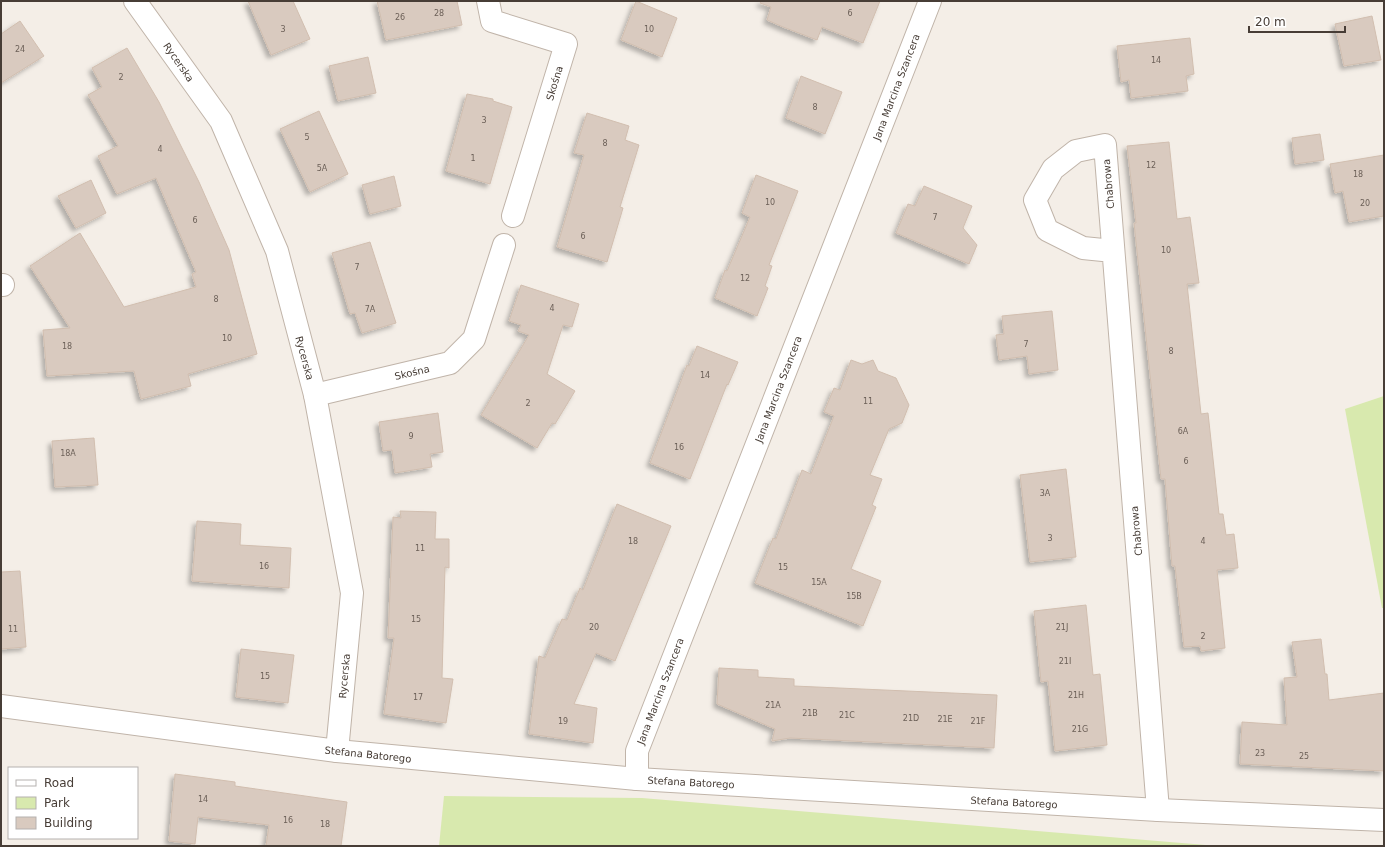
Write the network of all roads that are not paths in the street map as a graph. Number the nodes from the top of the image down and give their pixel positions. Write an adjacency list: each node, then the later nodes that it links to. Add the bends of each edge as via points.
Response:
1 (136, 1): 7 (street, Rycerska, via 221,121 277,251)
2 (488, 1): 4 (street, Skośna, via 492,21 566,44)
3 (930, 1): 10 (street, Jana Marcina Szancera, via 636,751)
4 (513, 216)
5 (504, 245): 7 (street, Skośna, via 474,339 450,363)
6 (1114, 251): 6 (street, Chabrowa, via 1105,145 1076,151 1053,169 1035,200 1047,230 1083,248); 11 (street, Chabrowa)
7 (315, 394): 9 (street, Rycerska, via 352,593)
8 (1, 706): 9 (street, Stefana Batorego)
9 (338, 751): 10 (street, Stefana Batorego)
10 (637, 779): 11 (street, Stefana Batorego)
11 (1158, 810): 12 (street, Stefana Batorego)
12 (1384, 820)

